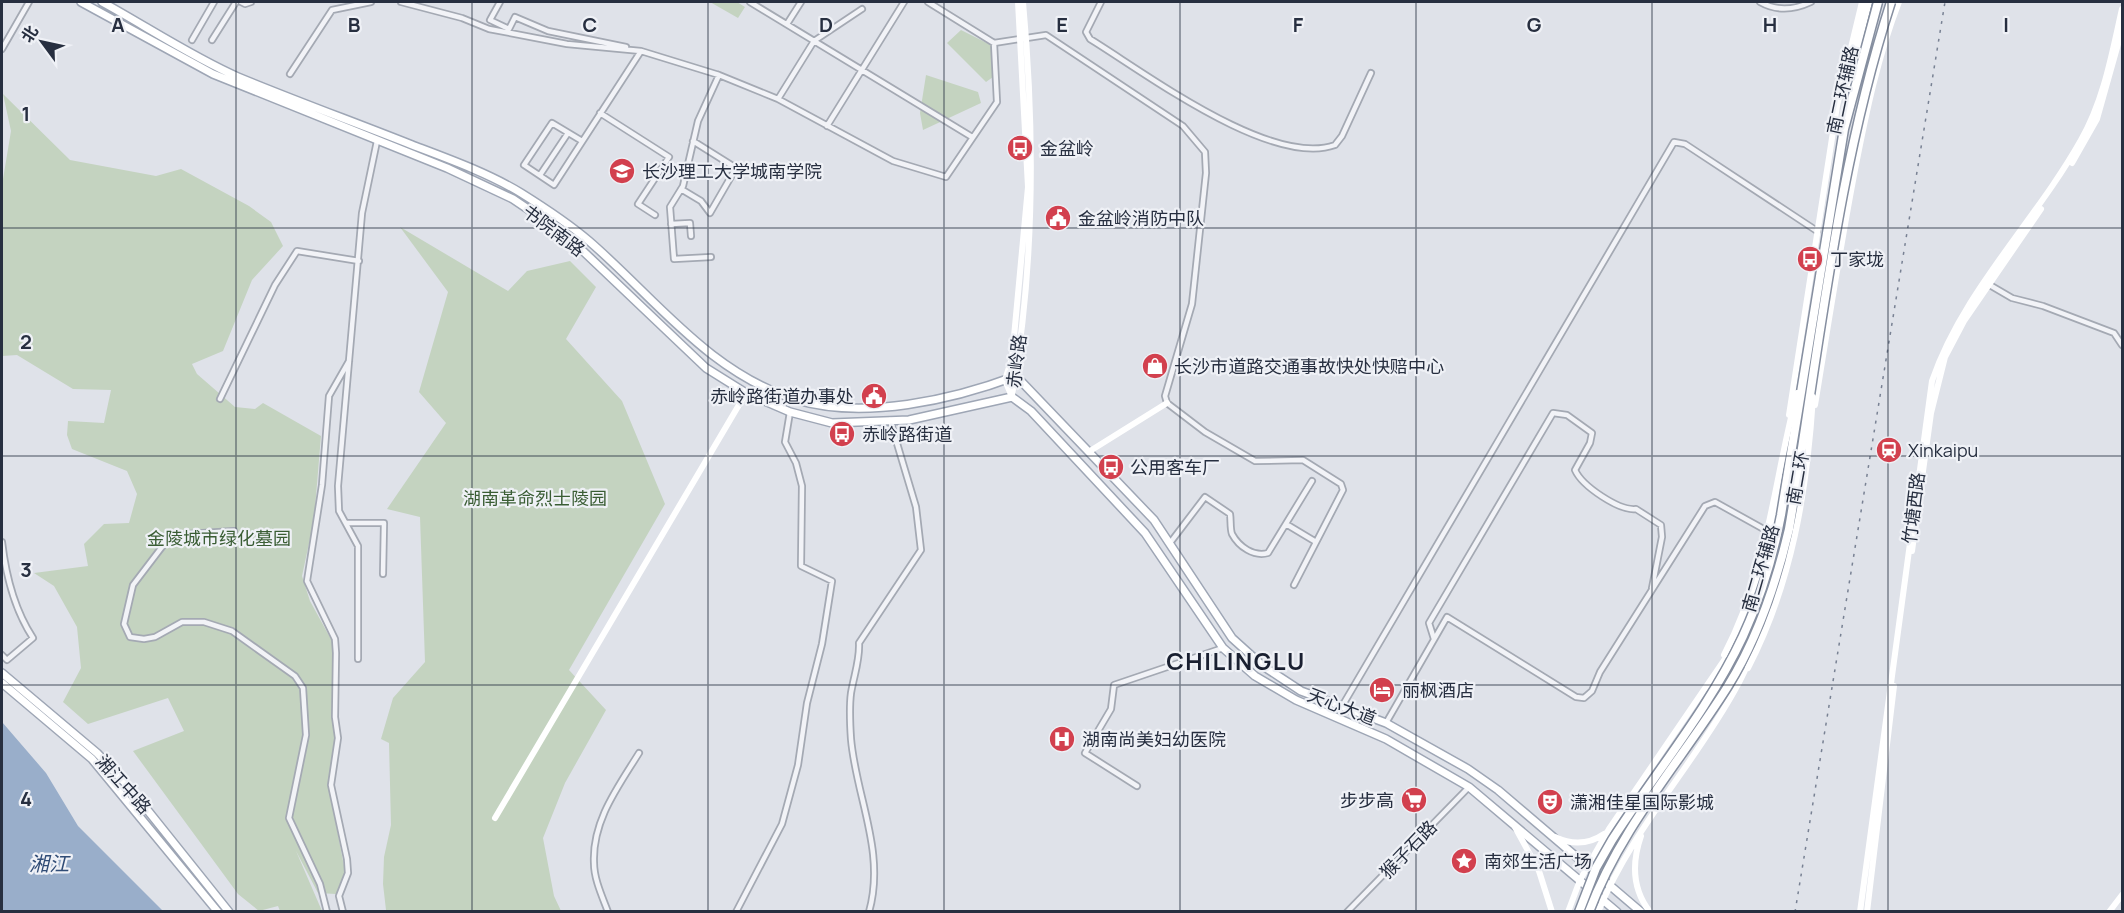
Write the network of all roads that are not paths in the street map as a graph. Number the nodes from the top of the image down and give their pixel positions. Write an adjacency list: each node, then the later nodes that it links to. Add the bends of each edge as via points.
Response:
1 (29, 2): 34 (street)
2 (81, 2): 46 (main road, 书院南路, via 213,74)
3 (102, 2): 63 (main road, 书院南路, via 235,75 451,160 518,191 590,242 714,358 753,383 797,400 835,408 911,404)
4 (214, 2): 29 (street)
5 (236, 2): 30 (street)
6 (241, 2): 7 (street)
7 (251, 2)
8 (371, 2): 38 (street, via 332,10)
9 (401, 2): 35 (street, via 489,29 567,44)
10 (500, 2): 35 (street, via 490,20 509,29 515,17 548,31)
11 (750, 2): 27 (street)
12 (801, 2): 27 (street)
13 (904, 2): 36 (street)
14 (928, 2): 33 (street)
15 (1018, 2): 31 (main road, 赤岭路)
16 (1023, 2): 31 (main road, 赤岭路)
17 (1101, 2): 37 (street, via 1086,32 1090,39 1222,121 1307,149 1335,145)
18 (1760, 2): 19 (street, via 1772,9)
19 (1810, 2)
20 (1862, 2): 53 (main road, 南二环辅路, via 1837,106)
21 (1868, 2): 43 (highway, bridge, via 1855,54)
22 (1878, 2): 43 (highway, 南二环, bridge)
23 (1899, 2): 89 (main road, 南二环辅路, via 1882,51 1858,154 1789,547 1767,620)
24 (1891, 3): 61 (highway, 南二环, bridge, via 1876,47 1853,146)
25 (862, 9): 32 (street)
26 (2122, 9): 57 (main road, 竹塘西路, via 2099,100 2082,139)
27 (788, 24): 32 (street)
28 (2122, 30): 57 (main road, 竹塘西路, via 2103,100 2088,137)
29 (192, 40)
30 (212, 40)
31 (1024, 40): 33 (street); 62 (main road, 赤岭路, via 1032,131 1032,214); 63 (main road, 赤岭路, via 1028,187 1012,358); 67 (street, via 1046,35 1183,126 1205,152 1192,304 1165,396)
32 (814, 41): 36 (street); 40 (street)
33 (994, 43): 45 (street, via 997,102)
34 (2, 50)
35 (641, 51): 39 (street); 41 (street)
36 (862, 70): 42 (street); 45 (street)
37 (1371, 73)
38 (290, 74)
39 (719, 75): 40 (street); 48 (street)
40 (778, 99): 42 (street)
41 (600, 113): 47 (street); 51 (street, via 669,157 638,204)
42 (826, 126): 45 (street, via 893,161 946,177)
43 (1844, 129): 59 (highway, 南二环, bridge)
44 (568, 133): 47 (street); 49 (street); 49 (street, via 552,123 524,165)
45 (972, 137)
46 (377, 141): 56 (street, via 362,213); 64 (main road, 书院南路, via 513,199 553,226 706,368)
47 (582, 141): 49 (street, via 554,185)
48 (693, 141): 50 (street); 50 (street, via 736,168 710,213 701,201)
49 (540, 176)
50 (681, 189): 52 (street, via 670,207)
51 (655, 215)
52 (671, 224): 54 (street, via 690,223); 55 (street, via 674,259)
53 (1817, 231): 75 (main road, 南二环辅路); 90 (street, via 1685,144 1674,142)
54 (691, 236)
55 (711, 257)
56 (359, 261): 60 (street); 66 (street, via 297,251 271,293)
57 (1987, 283): 58 (street, via 2012,298 2114,333); 121 (main road, 竹塘西路, via 1958,322 1941,355 1926,410); 122 (main road, 竹塘西路, via 1954,338 1935,393)
58 (2122, 345)
59 (1807, 357): 87 (main road, bridge, via 1762,558 1741,620); 115 (highway, 南二环, bridge, via 1781,515 1756,606 1718,682 1612,840)
60 (349, 361): 72 (street, via 338,486 339,511); 108 (street, via 329,396 322,485 307,581 335,639 338,738 331,785 347,859 348,873 339,896)
61 (1816, 361): 89 (main road, bridge, via 1810,448 1797,531 1780,597); 116 (highway, 南二环, bridge, via 1789,529 1763,617 1729,685 1618,850)
62 (1016, 376): 63 (main road, 书院南路); 65 (main road, 赤岭路); 70 (main road, 天心大道)
63 (1005, 380): 65 (main road, 赤岭路)
64 (746, 393): 68 (main road, 书院南路); 95 (main road)
65 (1012, 397): 69 (main road, 书院南路, via 909,420); 83 (main road, 天心大道, via 1031,411 1145,533)
66 (220, 399)
67 (1167, 403): 70 (main road); 77 (street, via 1205,432 1255,461 1303,460 1337,480 1343,490)
68 (790, 412): 69 (main road, 书院南路, via 831,423); 110 (street, via 785,442 802,486 801,566 832,581 798,765 782,824)
69 (890, 420): 111 (street, via 916,507 921,550 859,643 860,657 851,694 854,760 867,808 874,858)
70 (1090, 451): 78 (main road, 天心大道, via 1154,520)
71 (1312, 481): 73 (street)
72 (347, 523): 79 (street, via 384,523); 85 (street, via 358,546)
73 (1286, 524): 77 (street); 78 (street, via 1268,553 1250,552 1232,533 1230,514 1205,497)
74 (234, 531): 107 (street, via 187,534 165,543 133,585 124,624 130,637 144,639 182,622 204,622 232,631 296,676 303,688 306,735 289,818 320,884)
75 (1772, 534): 81 (street, via 1715,502 1705,506); 87 (main road, 南二环辅路, via 1748,611 1727,656)
76 (2, 542): 84 (street, via 10,590 19,616 33,638 7,660)
77 (1316, 542): 80 (street)
78 (1170, 543): 90 (main road, 天心大道, via 1232,638 1263,666 1301,691)
79 (383, 574)
80 (1293, 585)
81 (1652, 591): 82 (street, via 1584,698 1576,697 1447,616); 82 (street, via 1661,525 1636,508 1626,510 1580,482 1575,470 1592,433 1567,415 1553,413 1429,623)
82 (1434, 639): 91 (street)
83 (1223, 648): 93 (street, via 1114,685 1111,709 1085,753); 94 (main road, 天心大道, via 1256,676 1296,700 1386,739)
84 (2, 655)
85 (358, 659)
86 (2, 673): 106 (main road, 湘江中路, via 97,753)
87 (1713, 674): 98 (main road, 南二环辅路)
88 (2, 683): 105 (main road, 湘江中路, via 92,759)
89 (1737, 687): 97 (main road, 南二环辅路)
90 (1341, 708): 91 (main road, 天心大道)
91 (1386, 723): 99 (main road, 天心大道, via 1482,778)
92 (639, 753): 109 (street, via 613,795 595,838 593,864)
93 (1137, 786)
94 (1469, 787): 96 (main road, 天心大道); 112 (street, 猴子石路)
95 (495, 818)
96 (1511, 821): 101 (main road, 天心大道); 113 (main road, via 1539,871)
97 (1646, 821): 102 (main road, 南二环辅路); 120 (main road, via 1634,867 1638,889)
98 (1609, 829): 99 (main road, via 1591,842 1575,843); 100 (main road, 南二环辅路)
99 (1543, 830): 100 (main road, 天心大道)
100 (1586, 867): 101 (main road, 南二环辅路); 102 (main road, 天心大道)
101 (1580, 880): 104 (main road, 天心大道); 114 (main road, 南二环辅路)
102 (1609, 886): 104 (main road, 南二环辅路); 119 (main road, 天心大道)
103 (2122, 895): 123 (main road)
104 (1603, 900): 117 (main road, 南二环辅路); 118 (main road, 天心大道)
105 (218, 912)
106 (229, 912)
107 (327, 912)
108 (343, 912)
109 (608, 912)
110 (736, 912)
111 (869, 912)
112 (1347, 912)
113 (1552, 912)
114 (1568, 912)
115 (1579, 912)
116 (1589, 912)
117 (1598, 912)
118 (1617, 912)
119 (1641, 912)
120 (1650, 912)
121 (1860, 912)
122 (1867, 912)
123 (2109, 912)

